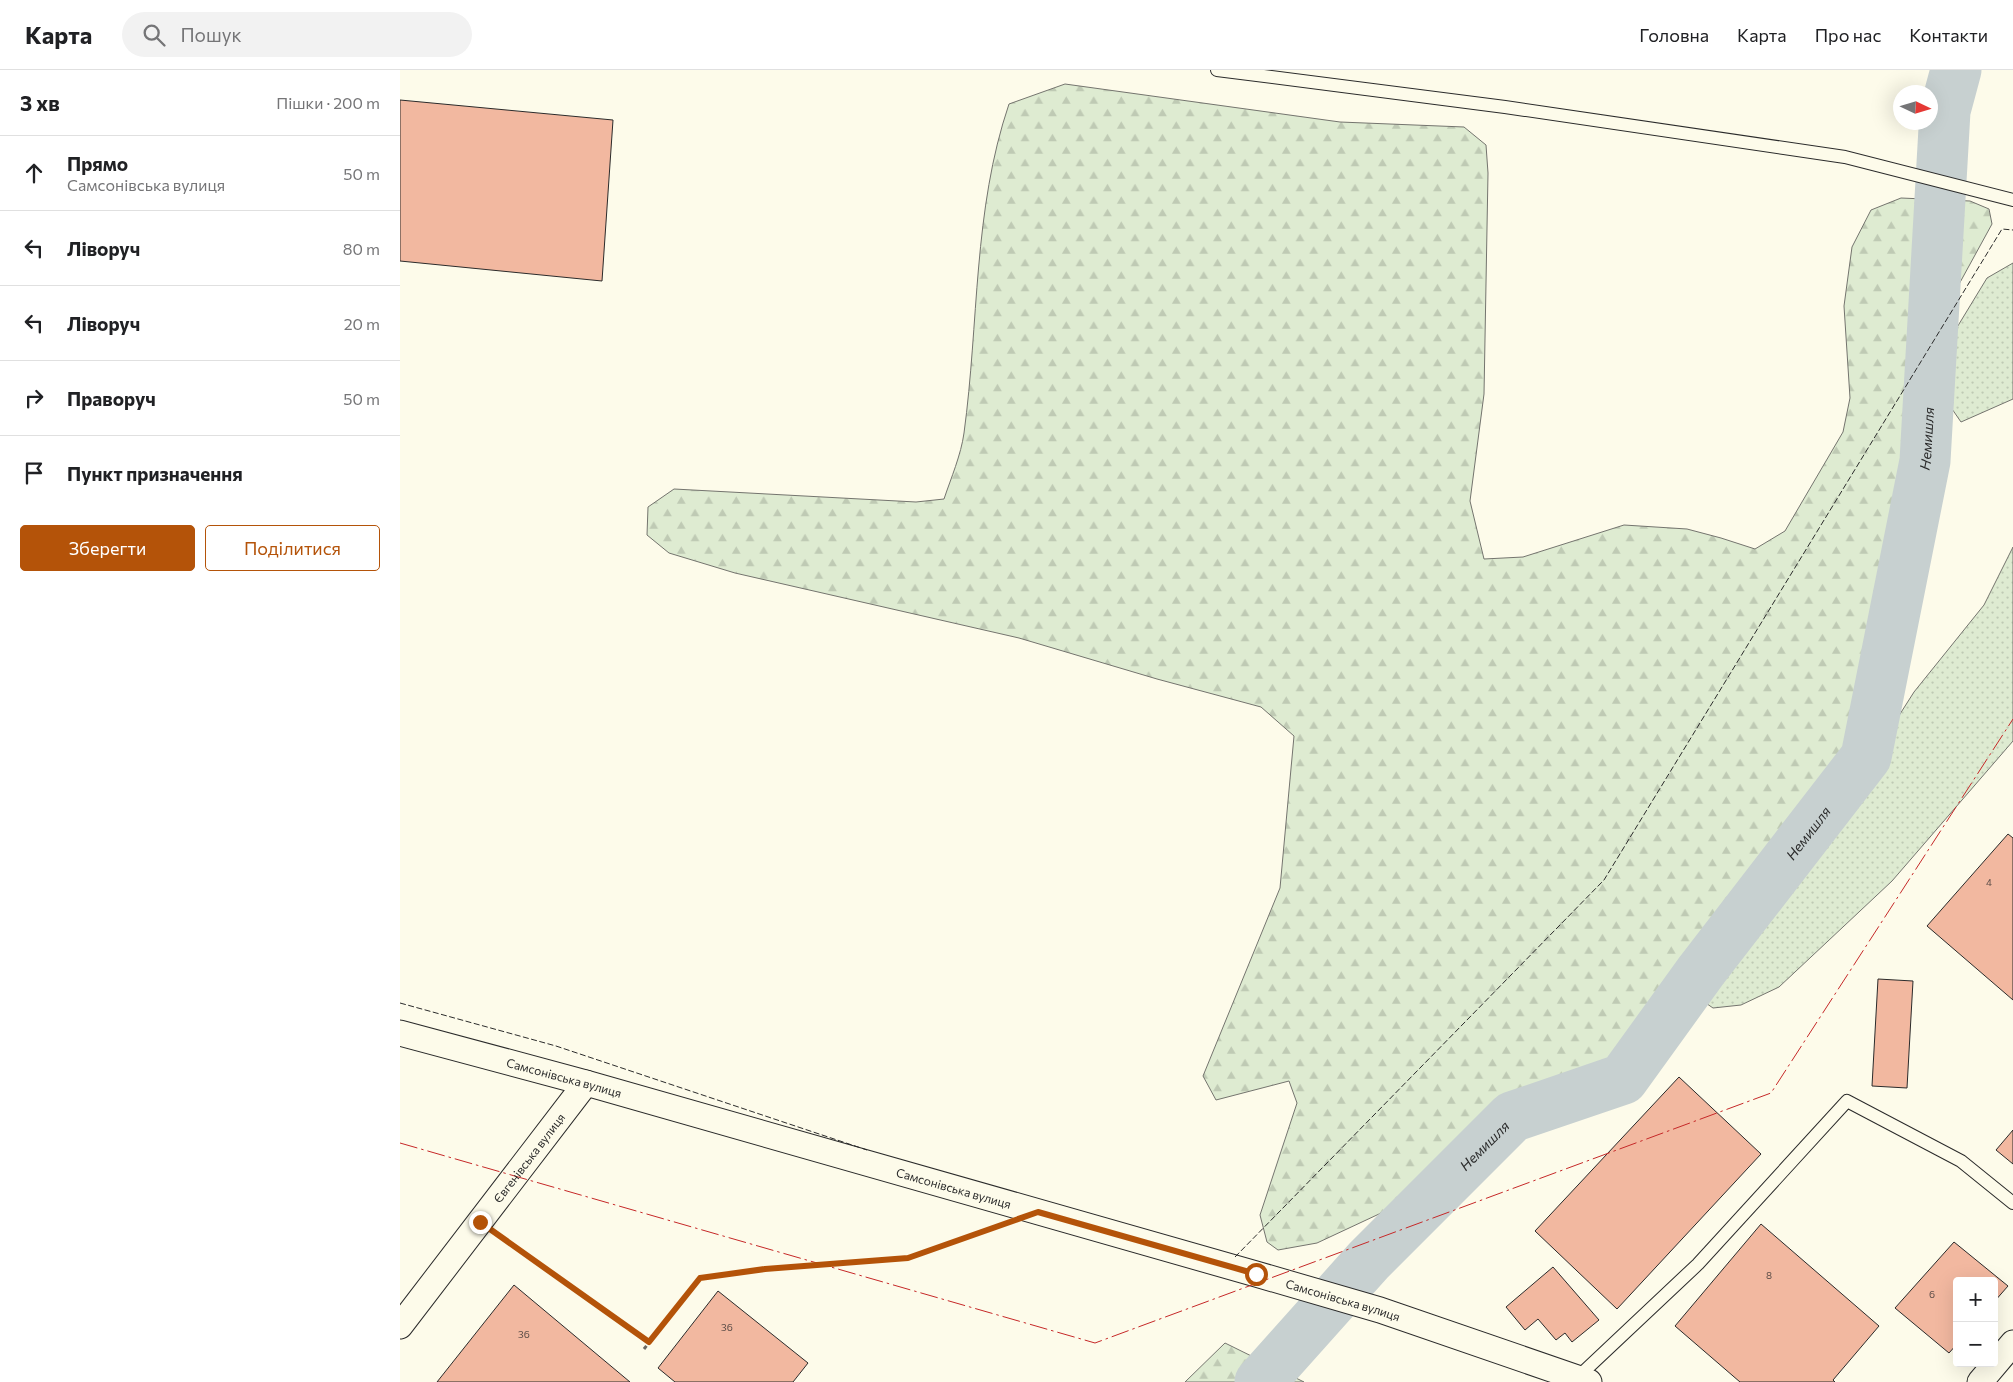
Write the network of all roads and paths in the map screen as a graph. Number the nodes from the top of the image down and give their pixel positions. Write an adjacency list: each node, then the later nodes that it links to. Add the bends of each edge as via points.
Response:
1 (1217, 70): 2 (lane, via 1505,107 1844,157)
2 (2013, 200)
3 (400, 1033): 4 (street, Самсонівська вулиця)
4 (586, 1083): 6 (street, Самсонівська вулиця); 7 (street, Євгенівська вулиця)
5 (2013, 1203): 12 (lane, via 1961,1162 1847,1101 1698,1264)
6 (1038, 1212): 9 (path, via 908,1258 765,1269 700,1278); 12 (street, Самсонівська вулиця, via 1380,1310)
7 (480, 1222): 8 (street, Євгенівська вулиця); 9 (path)
8 (400, 1326)
9 (649, 1342): 11 (path)
10 (2013, 1343): 13 (street)
11 (644, 1349)
12 (1583, 1380)
13 (1980, 1382)

